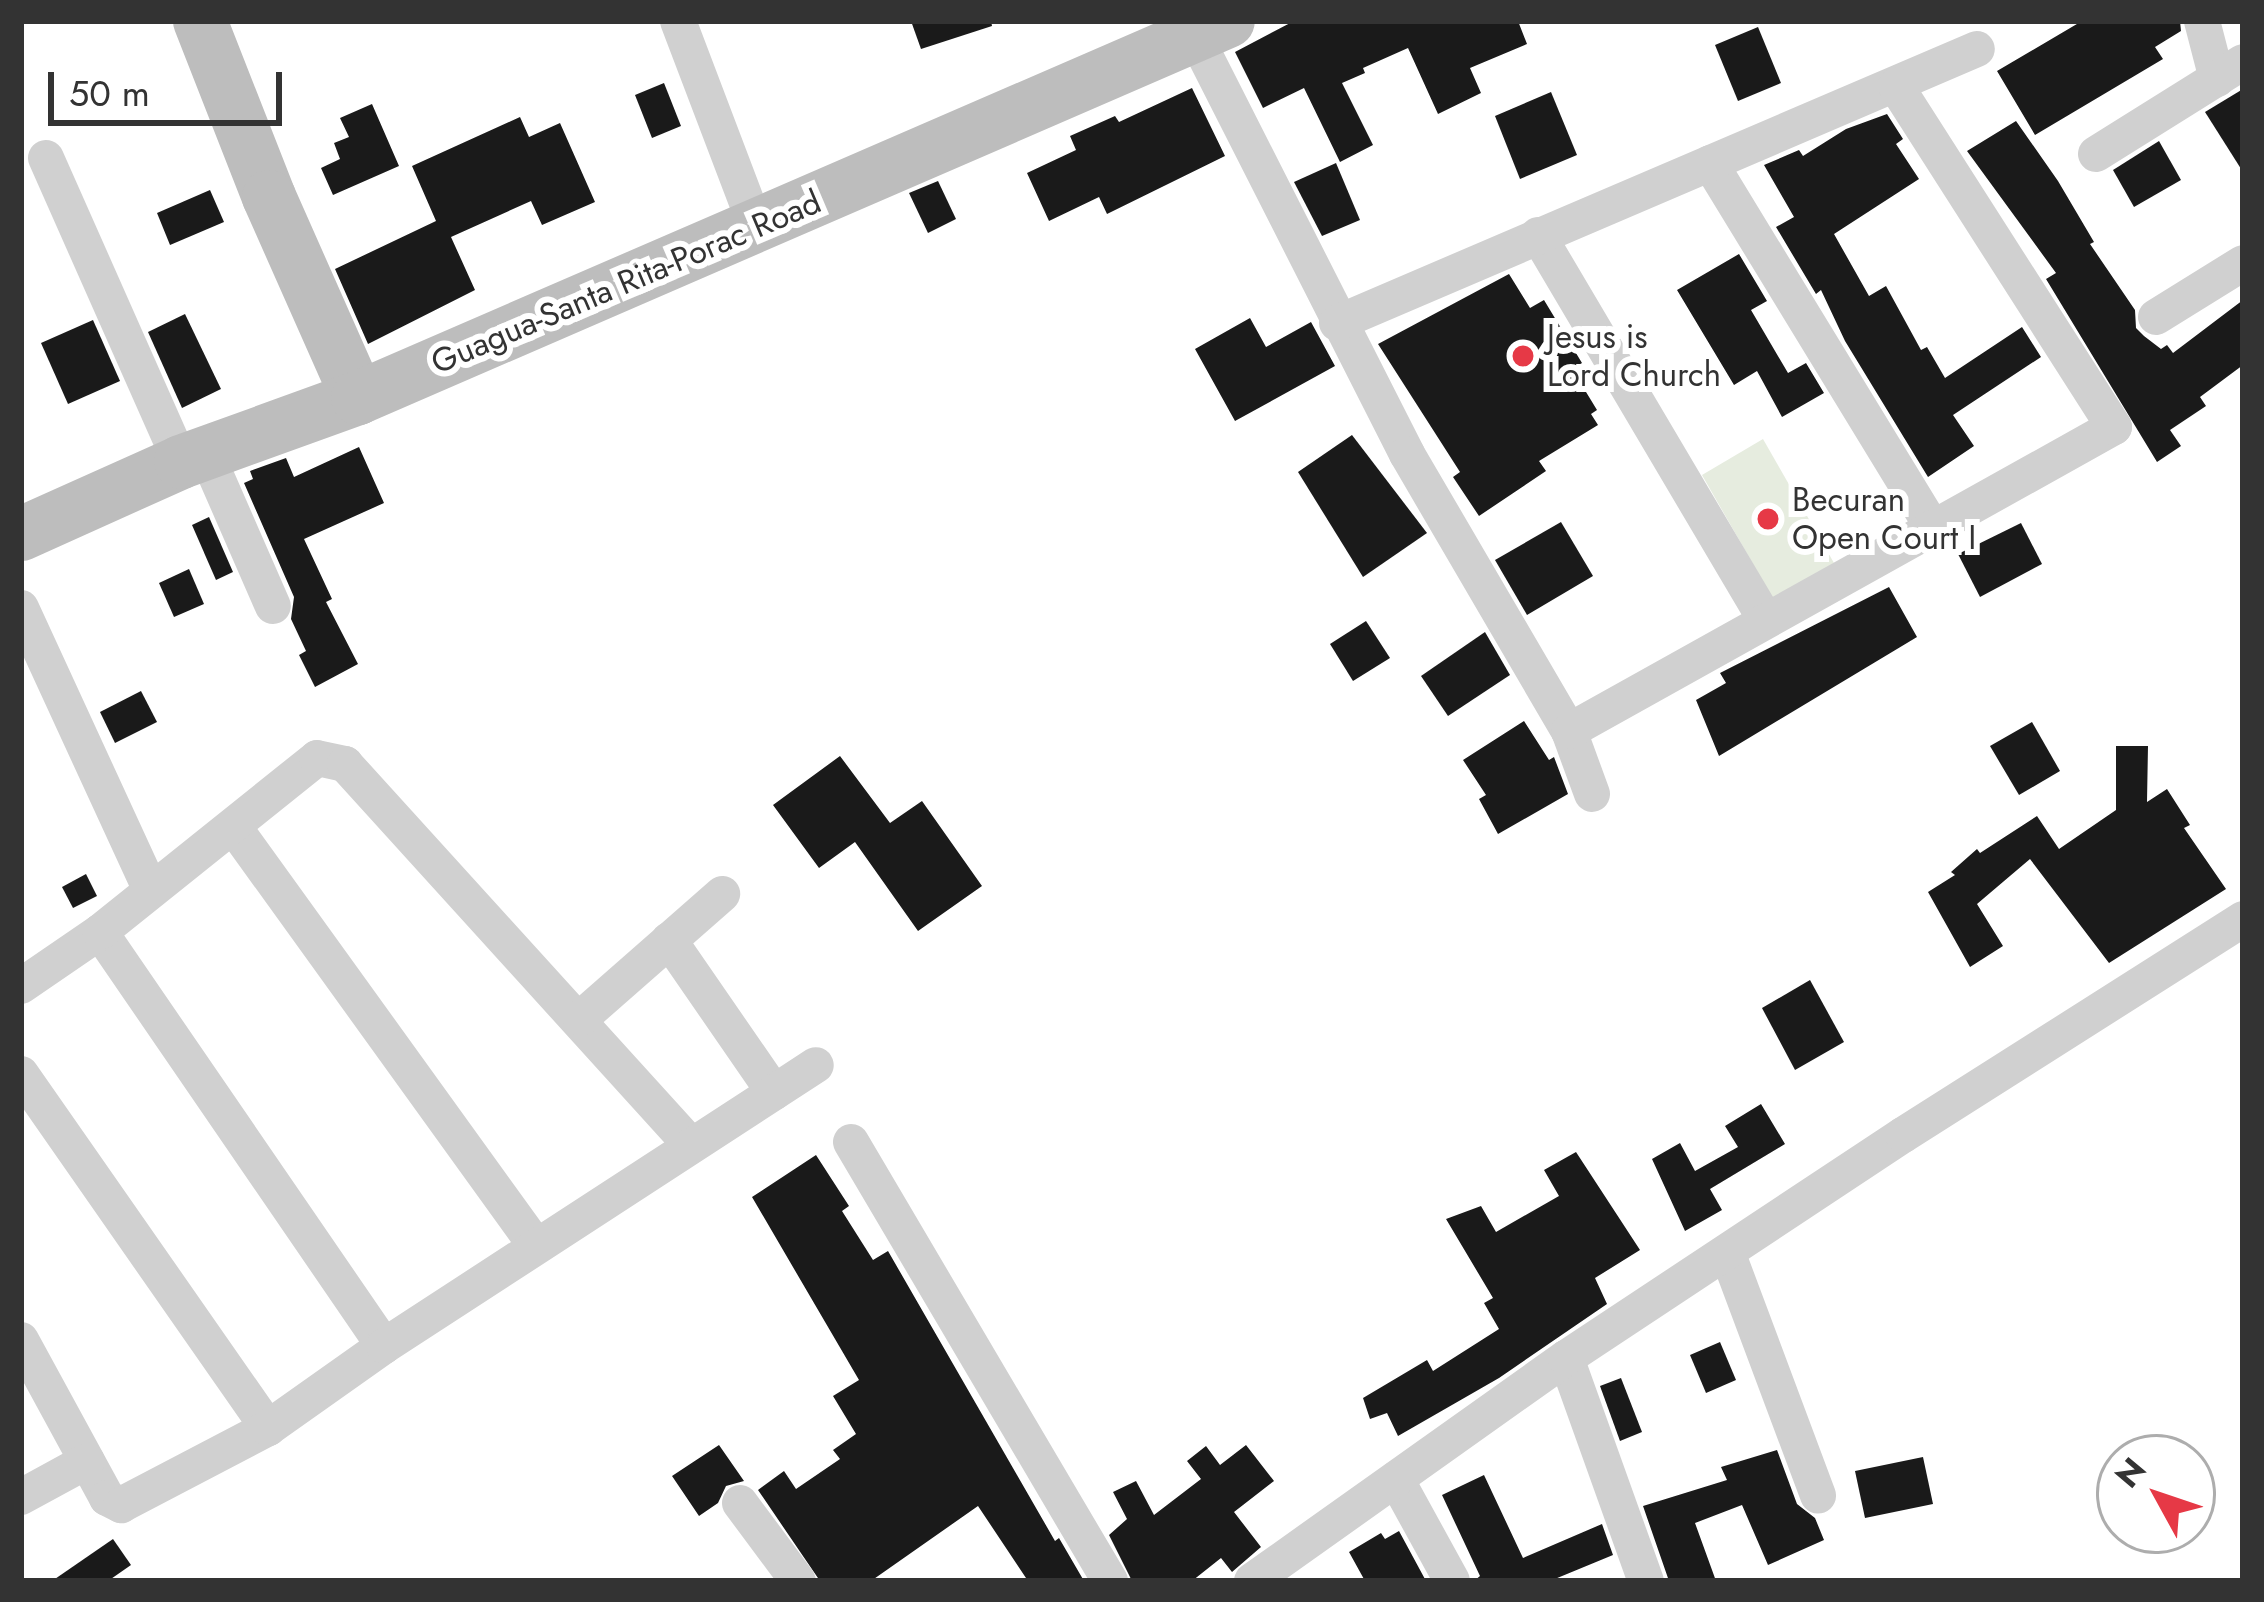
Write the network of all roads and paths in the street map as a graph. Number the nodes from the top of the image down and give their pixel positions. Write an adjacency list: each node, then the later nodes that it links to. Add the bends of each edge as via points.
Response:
1 (200, 21): 16 (main road)
2 (678, 21): 11 (street)
3 (2202, 21): 6 (street)
4 (1211, 28): 11 (main road, Guagua-Santa Rita-Porac Road); 15 (street)
5 (1977, 49): 7 (street)
6 (2230, 70): 8 (street)
7 (1896, 86): 10 (street); 18 (street, via 2114,427)
8 (2096, 154)
9 (46, 158): 17 (street)
10 (1710, 163): 12 (street); 18 (street)
11 (756, 226): 16 (main road, Guagua-Santa Rita-Porac Road)
12 (1538, 235): 15 (street); 22 (street)
13 (2243, 263): 14 (street)
14 (2156, 317)
15 (1337, 323): 23 (street)
16 (358, 398): 17 (main road, Guagua-Santa Rita-Porac Road)
17 (194, 458): 19 (main road, Guagua-Santa Rita-Porac Road); 20 (street)
18 (1933, 529): 22 (street)
19 (21, 534)
20 (273, 605)
21 (21, 608): 26 (street)
22 (1766, 621): 23 (street)
23 (1569, 731): 24 (street)
24 (1592, 794)
25 (233, 826): 26 (street); 32 (street, via 316,758 345,764); 38 (street)
26 (150, 888): 29 (street)
27 (722, 894): 30 (street)
28 (2243, 919): 39 (street)
29 (100, 932): 31 (street); 41 (street)
30 (669, 940): 32 (street); 35 (street)
31 (21, 986)
32 (581, 1018): 37 (street)
33 (816, 1065): 35 (street)
34 (21, 1074): 43 (street)
35 (774, 1092): 37 (street)
36 (851, 1142): 50 (street)
37 (690, 1144): 38 (street)
38 (536, 1246): 41 (street)
39 (1727, 1252): 42 (street); 46 (street)
40 (21, 1340): 44 (street)
41 (384, 1346): 43 (street)
42 (1566, 1358): 45 (street); 53 (street)
43 (268, 1428): 44 (street, via 121,1505 107,1498)
44 (87, 1461): 47 (street)
45 (1396, 1479): 51 (street); 52 (street)
46 (1818, 1496)
47 (21, 1497)
48 (740, 1503): 49 (street)
49 (798, 1581)
50 (1110, 1581)
51 (1252, 1581)
52 (1452, 1581)
53 (1646, 1581)

